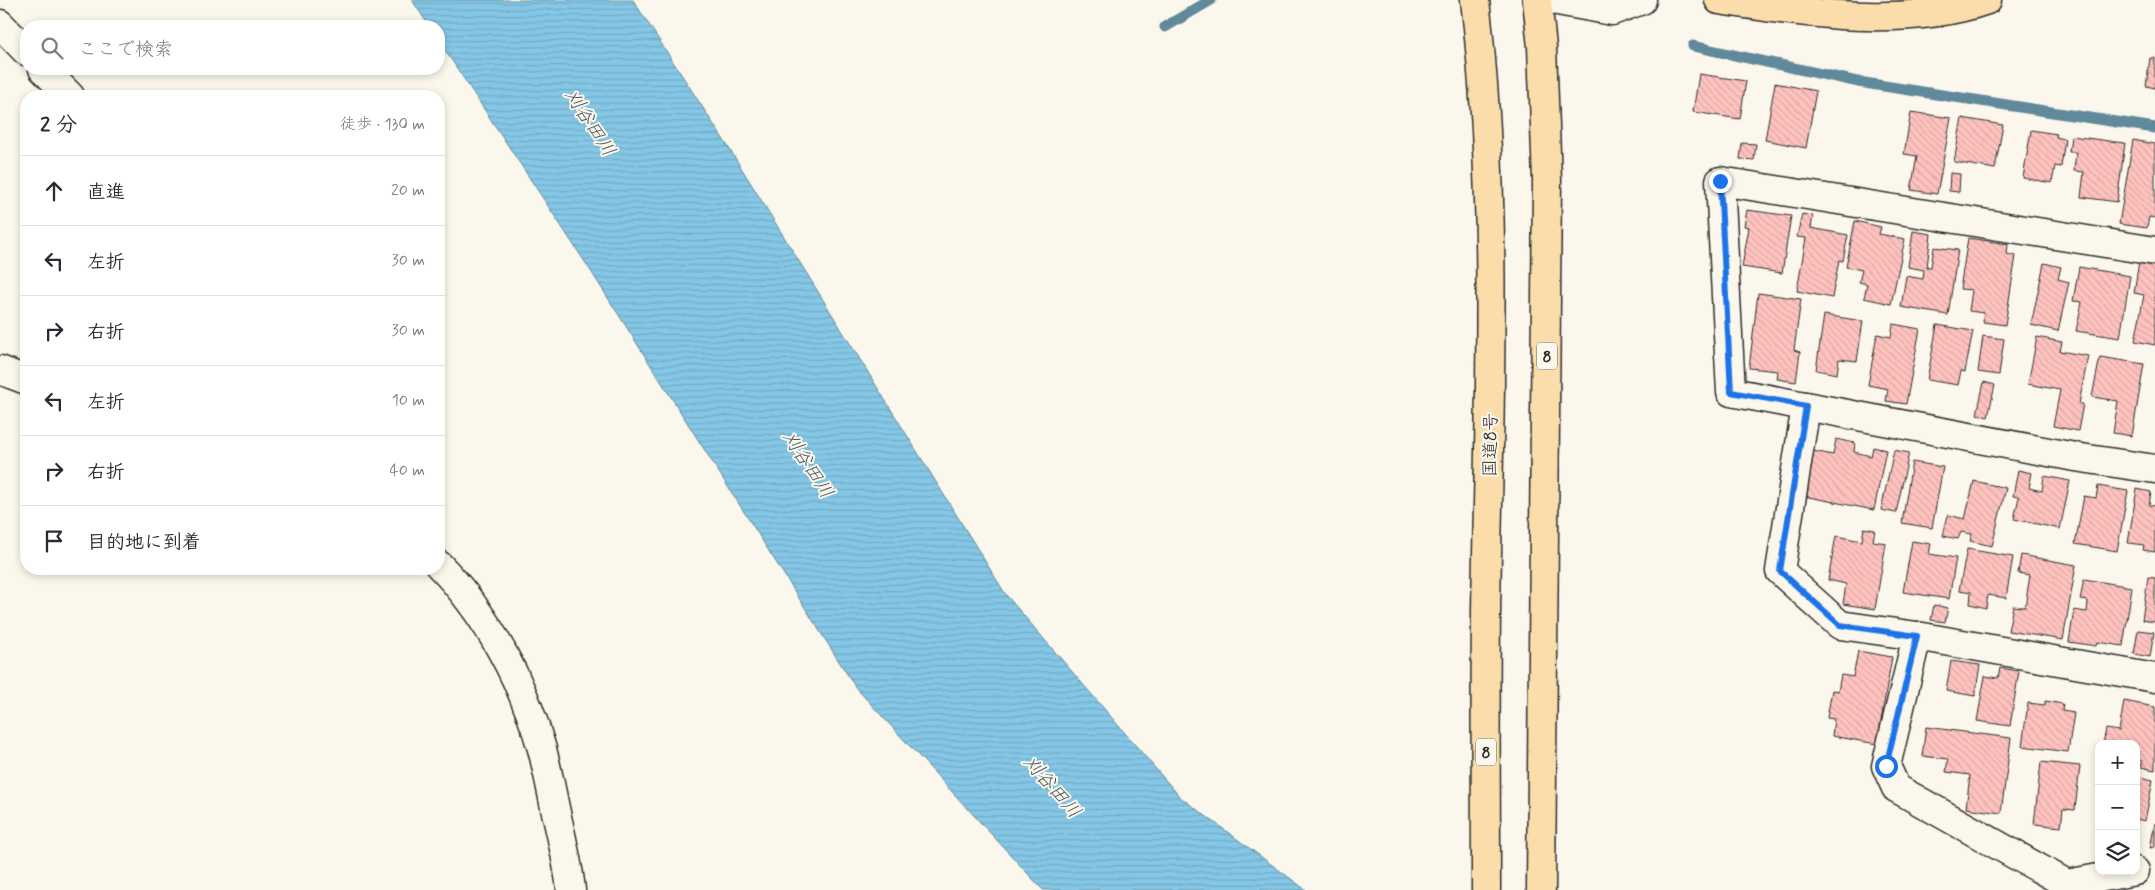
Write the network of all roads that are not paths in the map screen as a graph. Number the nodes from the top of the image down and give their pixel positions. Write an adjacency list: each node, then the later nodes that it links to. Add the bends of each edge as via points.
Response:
1 (1475, 0): 23 (highway, 国道8号 / 8, via 1490,181 1492,325 1486,614)
2 (1537, 0): 24 (highway, 8, via 1547,180)
3 (1552, 0): 4 (street, via 1612,11)
4 (1642, 0)
5 (1719, 0): 6 (highway, via 1790,10 1888,16 1935,13)
6 (1987, 0)
7 (0, 24): 8 (street)
8 (20, 45)
9 (49, 75): 10 (street)
10 (64, 90)
11 (2155, 251): 14 (street, via 1720,181 1731,392)
12 (0, 370): 13 (street)
13 (20, 378)
14 (1806, 406): 15 (street); 17 (street, via 1780,571 1840,625)
15 (2155, 470)
16 (445, 571): 22 (street, via 458,584 499,646 527,705 542,748)
17 (1917, 636): 18 (street); 21 (street, via 1886,766 1896,788 2067,884)
18 (2155, 678)
19 (2155, 868): 20 (street)
20 (2140, 870)
21 (2115, 875)
22 (571, 890)
23 (1486, 890)
24 (1541, 890)

